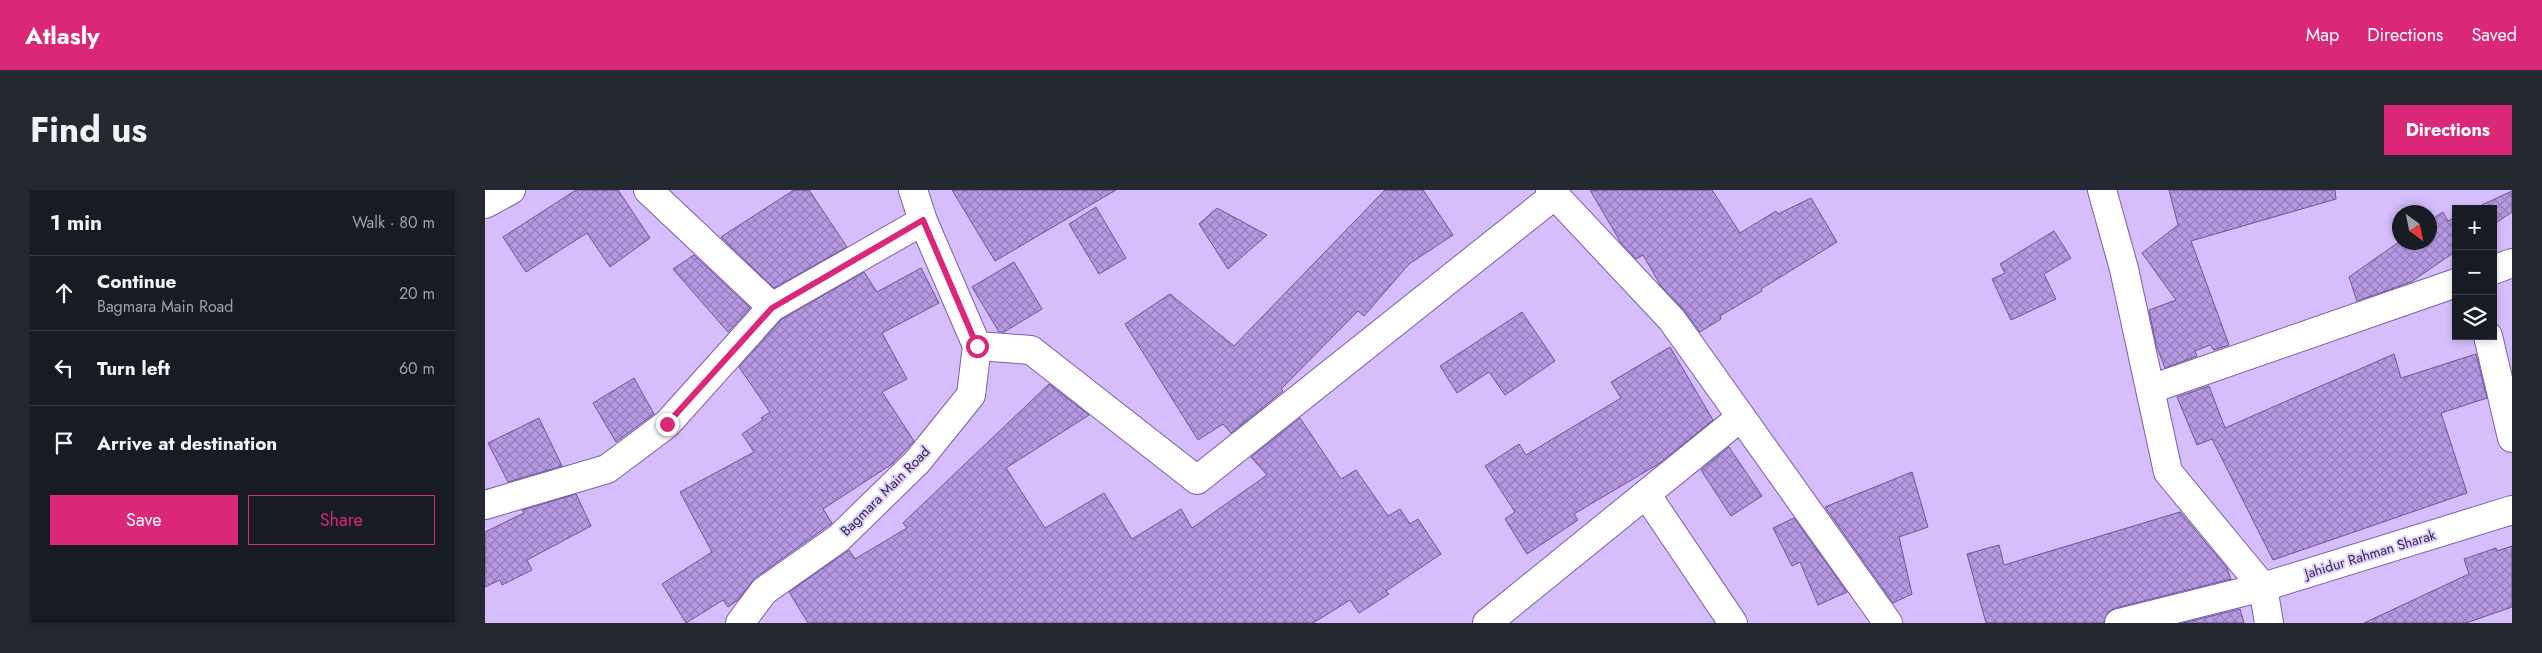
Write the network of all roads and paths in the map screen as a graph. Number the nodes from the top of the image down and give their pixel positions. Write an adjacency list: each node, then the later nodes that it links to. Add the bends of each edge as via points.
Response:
1 (511, 190): 6 (street)
2 (648, 190): 11 (street)
3 (913, 190): 7 (street)
4 (2103, 190): 14 (street, via 2125,269)
5 (1552, 193): 13 (street, via 1197,480 1031,350); 15 (street, via 1671,320)
6 (485, 204)
7 (923, 220): 11 (street); 13 (street)
8 (2512, 263): 9 (street)
9 (2497, 269)
10 (2452, 284): 14 (street)
11 (772, 308): 18 (street, via 667,424 607,469)
12 (2489, 340): 16 (street)
13 (977, 346): 21 (street, Bagmara Main Road, via 971,395 917,462 839,538 765,591)
14 (2151, 389): 20 (street, via 2168,472)
15 (1741, 417): 17 (street); 24 (street)
16 (2512, 438)
17 (1646, 494): 22 (street); 23 (street)
18 (485, 505)
19 (2512, 510): 20 (street, Jahidur Rahman Sharak)
20 (2263, 587): 25 (street, Jahidur Rahman Sharak); 26 (street)
21 (740, 623)
22 (1487, 623)
23 (1733, 623)
24 (1888, 623)
25 (2119, 623)
26 (2269, 623)

